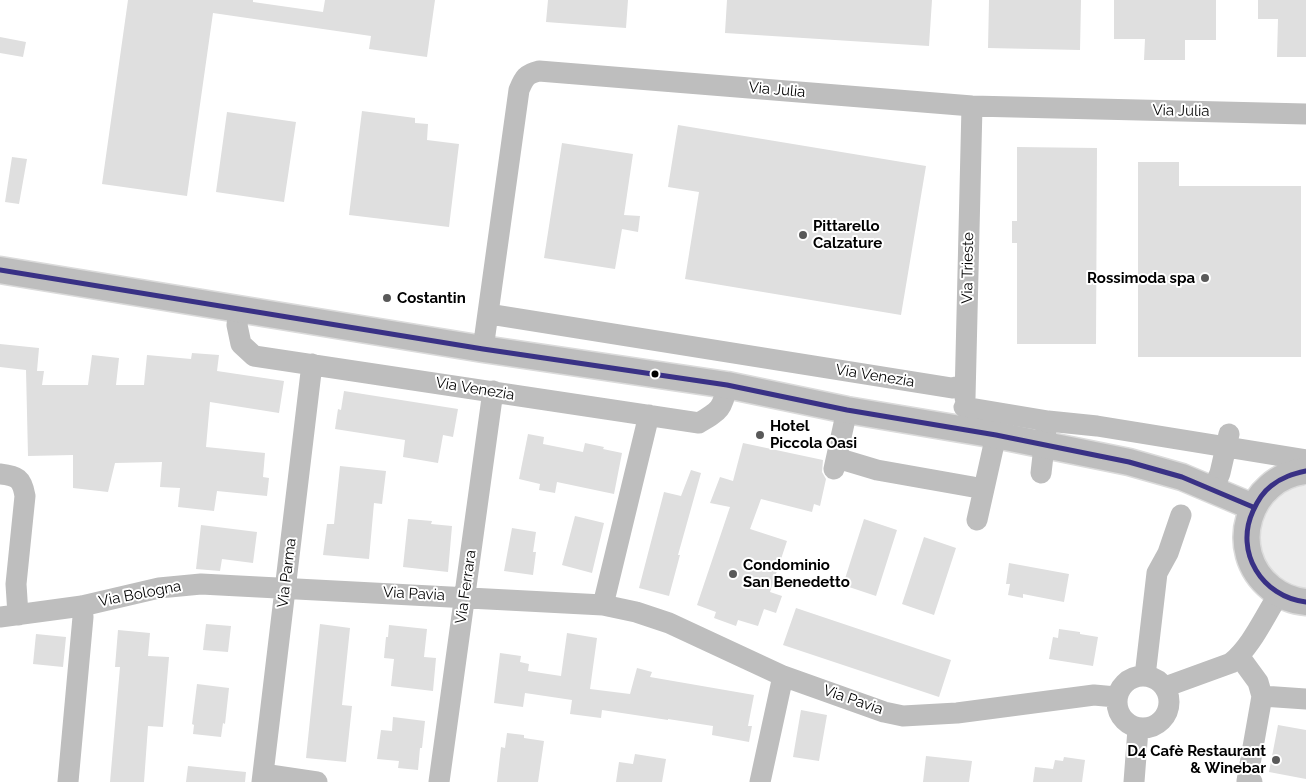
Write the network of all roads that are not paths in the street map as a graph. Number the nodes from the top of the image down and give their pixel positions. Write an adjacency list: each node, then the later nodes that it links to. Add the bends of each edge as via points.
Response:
1 (972, 106): 2 (street, Via Julia); 5 (street, Via Julia, via 539,71 530,73 519,90); 8 (street, Via Trieste)
2 (1306, 114)
3 (0, 270): 4 (main road)
4 (239, 310): 6 (main road); 7 (street, Via Venezia, via 240,344 254,356)
5 (489, 314): 6 (street, Via Julia); 8 (street, Via Venezia, via 952,388)
6 (483, 349): 9 (main road)
7 (312, 364): 10 (street, Via Venezia); 26 (street, Via Parma)
8 (965, 385): 13 (street, Via Trieste)
9 (727, 386): 11 (main road); 12 (street, Via Venezia, via 722,405 699,423)
10 (493, 391): 12 (street, Via Venezia); 28 (street, Via Ferrara)
11 (846, 410): 13 (main road); 21 (street, via 835,463)
12 (649, 415): 30 (street)
13 (963, 418): 14 (street); 15 (main road)
14 (1047, 426): 15 (main road); 16 (street, via 1097,426); 19 (street); 22 (main road, via 1129,462 1182,477)
15 (996, 434): 25 (street)
16 (1228, 440): 17 (street); 22 (street)
17 (1306, 460)
18 (1306, 472): 23 (main road, via 1274,483)
19 (1040, 473)
20 (0, 474): 32 (street, via 19,479 25,496 16,584)
21 (973, 487)
22 (1213, 490): 23 (main road)
23 (1253, 507): 27 (main road, via 1246,526 1246,546 1252,565 1263,582)
24 (1181, 515): 35 (street, via 1168,552 1156,573)
25 (977, 520)
26 (285, 588): 28 (street, Via Pavia); 31 (street, Via Bologna, via 183,585); 41 (street, Via Parma)
27 (1279, 594): 29 (main road); 33 (street)
28 (465, 597): 30 (street, Via Pavia); 44 (street, Via Ferrara)
29 (1306, 602)
30 (603, 605): 34 (street, Via Pavia, via 669,623)
31 (82, 606): 32 (street); 42 (street, Via Bologna)
32 (9, 616)
33 (1239, 656): 36 (street, via 1231,663); 37 (street, via 1258,682)
34 (783, 676): 38 (street, Via Pavia, via 903,716 957,713 1094,695); 45 (street)
35 (1145, 676): 36 (street, via 1154,678); 38 (street, via 1131,678 1124,683)
36 (1165, 687): 40 (street, via 1169,704 1167,713 1156,726)
37 (1262, 696): 39 (street); 47 (street, via 1247,781)
38 (1116, 697): 40 (street, via 1118,714 1123,721)
39 (1306, 699)
40 (1138, 729): 46 (street)
41 (263, 778): 43 (street)
42 (68, 782)
43 (317, 782)
44 (439, 782)
45 (760, 782)
46 (1134, 782)
47 (1252, 782)

